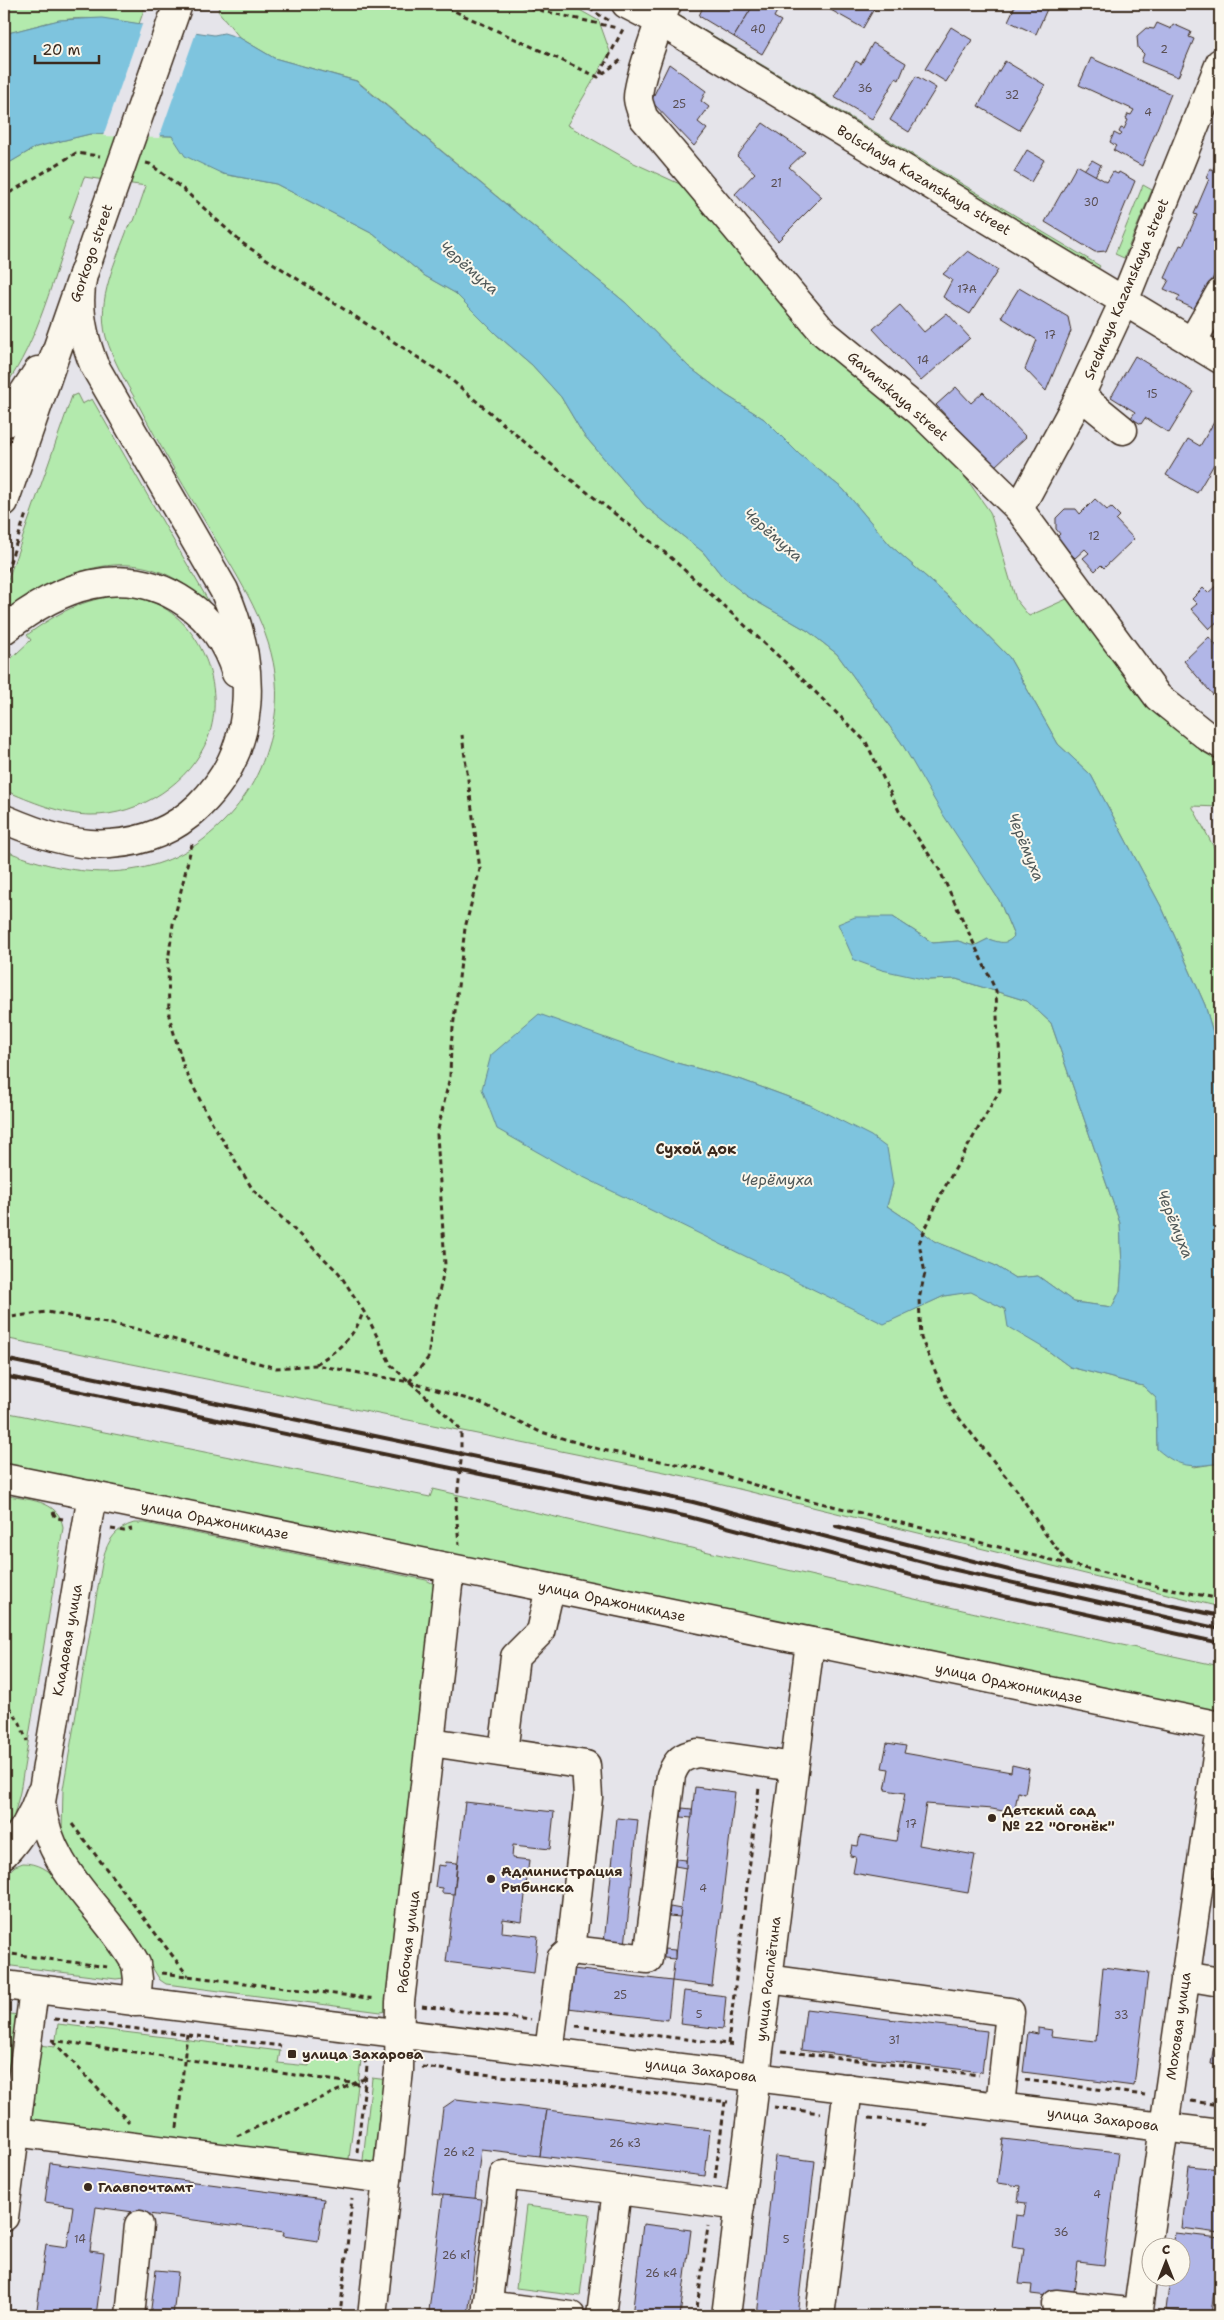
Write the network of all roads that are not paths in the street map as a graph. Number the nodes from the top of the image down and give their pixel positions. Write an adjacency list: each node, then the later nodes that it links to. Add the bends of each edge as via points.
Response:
1 (178, 4): 5 (street, Gorkogo street, bridge)
2 (663, 13): 3 (street, Bolschaya Kazanskaya street); 7 (street, Bolschaya Kazanskaya street); 14 (street, Gavanskaya street, via 638,98 644,117 824,333 919,411)
3 (628, 14)
4 (1220, 63): 7 (street, Srednaya Kazanskaya street)
5 (83, 274): 11 (street, via 39,369); 13 (street, Gorkogo street); 17 (street, via 80,293 83,328 94,365 224,590 237,619 246,680 243,728)
6 (1220, 293): 8 (street)
7 (1124, 301): 8 (street, Bolschaya Kazanskaya street); 10 (street, Srednaya Kazanskaya street)
8 (1192, 342): 9 (street, Bolschaya Kazanskaya street)
9 (1220, 359)
10 (1080, 395): 12 (street); 14 (street, Srednaya Kazanskaya street)
11 (4, 423)
12 (1123, 430)
13 (17, 503)
14 (1019, 509): 16 (street, Gavanskaya street, via 1158,697)
15 (4, 630): 17 (street, via 47,601 98,582 137,581 174,595 196,610 216,630 228,649 240,691)
16 (1220, 744)
17 (237, 750): 18 (street, via 212,793 176,824 155,835 124,843 83,843 57,838)
18 (4, 819)
19 (4, 1478): 20 (street, улица Орджоникидзе)
20 (92, 1495): 21 (street, улица Орджоникидзе); 29 (street, Кладовая улица)
21 (455, 1568): 22 (street, улица Орджоникидзе); 26 (street, Рабочая улица)
22 (550, 1588): 23 (street, улица Орджоникидзе); 27 (street, via 540,1632 515,1657)
23 (810, 1642): 24 (street, улица Орджоникидзе); 28 (street, улица Расплётина)
24 (1220, 1726)
25 (1220, 1736): 33 (street, Моховая улица)
26 (431, 1742): 27 (street); 39 (street, Рабочая улица, via 400,2002)
27 (503, 1752): 32 (street, via 586,1765 588,1797)
28 (794, 1767): 32 (street, via 698,1753 684,1756 676,1762 671,1775 648,1958); 34 (street, улица Расплётина)
29 (42, 1785): 30 (street, via 31,1818); 31 (street, via 46,1832)
30 (4, 1856): 31 (street, via 33,1852 55,1861)
31 (67, 1872): 38 (street, via 133,1958 138,1970)
32 (571, 1950): 40 (street, via 561,1958)
33 (1185, 1976): 35 (street); 44 (street, Моховая улица)
34 (768, 1979): 41 (street, улица Расплётина); 43 (street, via 1010,2012)
35 (1220, 1982)
36 (4, 1985): 37 (street, улица Захарова)
37 (32, 2002): 38 (street, улица Захарова); 45 (street)
38 (136, 2002): 39 (street, улица Захарова)
39 (400, 2034): 40 (street, улица Захарова); 47 (street, Рабочая улица, via 400,2070)
40 (549, 2052): 41 (street, улица Захарова)
41 (755, 2076): 42 (street, улица Захарова); 49 (street, улица Расплётина)
42 (848, 2088): 43 (street, улица Захарова); 60 (street)
43 (1000, 2106): 44 (street, улица Захарова)
44 (1163, 2126): 46 (street, улица Захарова); 54 (street, Моховая улица)
45 (15, 2132): 47 (street); 50 (street)
46 (1220, 2134)
47 (387, 2178): 56 (street, Рабочая улица)
48 (617, 2190): 49 (street); 53 (street, via 504,2175); 58 (street)
49 (740, 2206): 59 (street, улица Расплётина)
50 (4, 2217)
51 (139, 2225): 55 (street)
52 (1056, 2304): 54 (street)
53 (486, 2311): 57 (street)
54 (1137, 2315)
55 (130, 2316)
56 (372, 2316)
57 (571, 2316)
58 (601, 2316)
59 (726, 2316)
60 (820, 2316)

